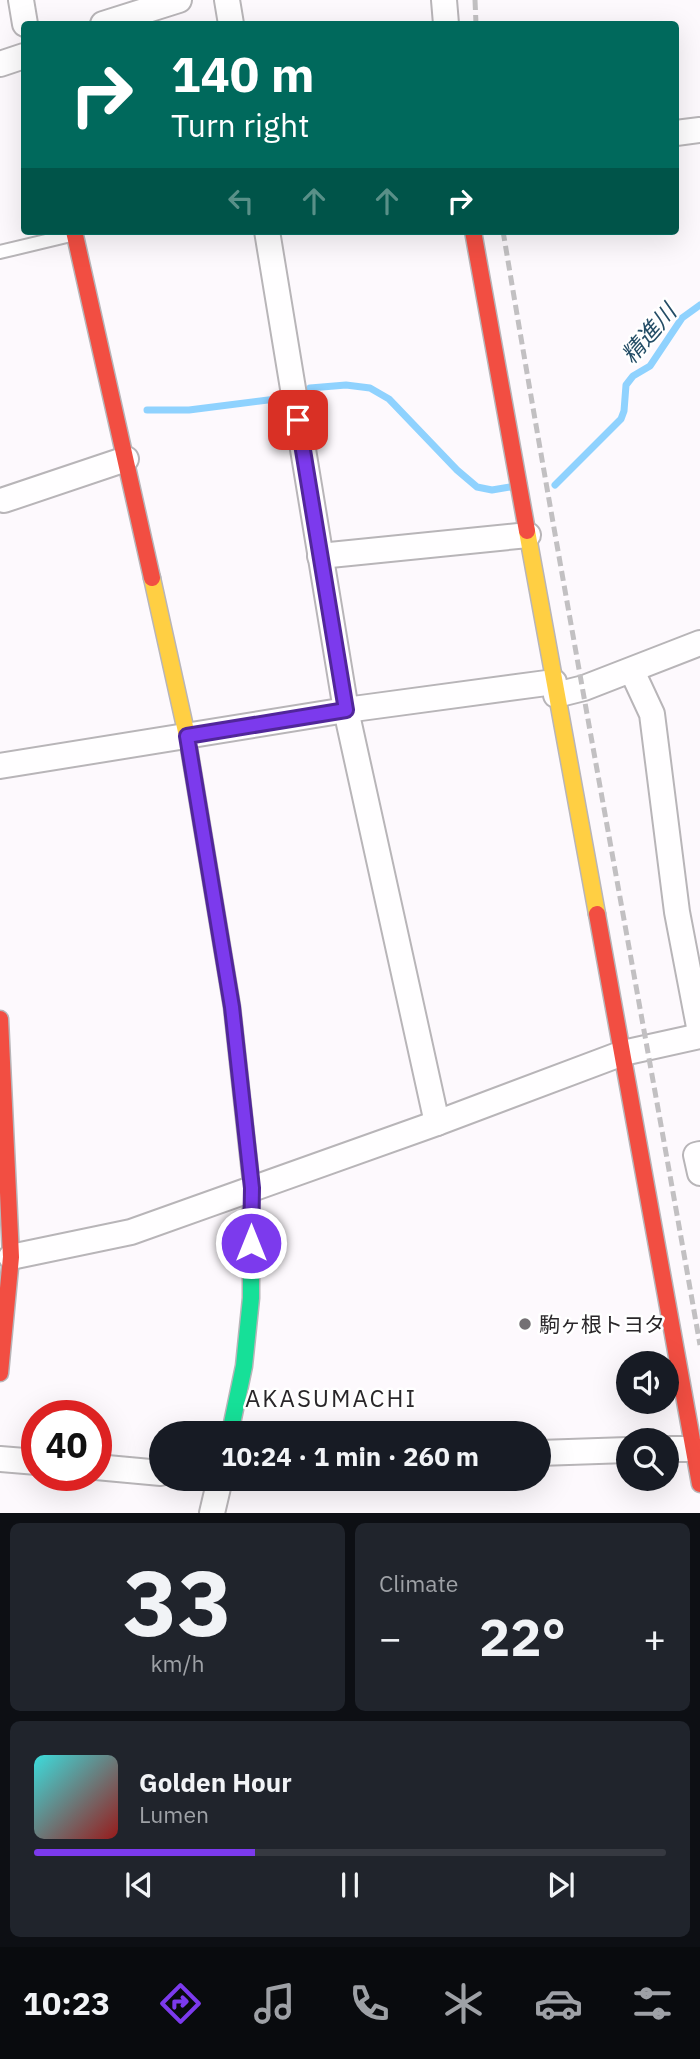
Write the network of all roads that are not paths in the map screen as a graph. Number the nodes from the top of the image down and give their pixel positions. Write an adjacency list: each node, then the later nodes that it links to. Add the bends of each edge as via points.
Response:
1 (21, 0): 6 (street)
2 (179, 0): 5 (street)
3 (227, 0): 8 (street)
4 (444, 0): 9 (street)
5 (133, 7): 7 (street)
6 (24, 21)
7 (108, 21)
8 (230, 21)
9 (446, 21)
10 (21, 57): 11 (street)
11 (0, 64)
12 (700, 130): 13 (street)
13 (679, 134)
14 (68, 235): 18 (lane)
15 (81, 235): 19 (main road)
16 (268, 235): 22 (street)
17 (474, 235): 21 (main road)
18 (0, 252)
19 (126, 459): 20 (street); 27 (main road)
20 (4, 500)
21 (528, 535): 22 (street); 25 (main road)
22 (320, 556): 26 (street)
23 (700, 643): 24 (street)
24 (632, 671): 25 (street, via 584,688); 30 (street, via 652,714 677,912)
25 (555, 688): 26 (street); 31 (main road)
26 (346, 710): 27 (street); 32 (street)
27 (187, 736): 28 (street); 35 (main road, via 232,1007)
28 (0, 766)
29 (0, 1019): 36 (main road)
30 (700, 1034): 31 (street)
31 (623, 1053): 32 (street); 40 (main road)
32 (437, 1123): 35 (street)
33 (700, 1154): 34 (street, via 696,1155)
34 (700, 1174)
35 (252, 1188): 36 (street, via 131,1232); 38 (main road, via 251,1298)
36 (12, 1256): 37 (main road)
37 (0, 1373)
38 (233, 1421)
39 (679, 1449): 40 (street)
40 (695, 1449): 47 (main road)
41 (616, 1450): 42 (street)
42 (551, 1452)
43 (0, 1459): 44 (street)
44 (21, 1461)
45 (112, 1468): 46 (street)
46 (149, 1472)
47 (700, 1484)
48 (217, 1491): 49 (street)
49 (212, 1513)

